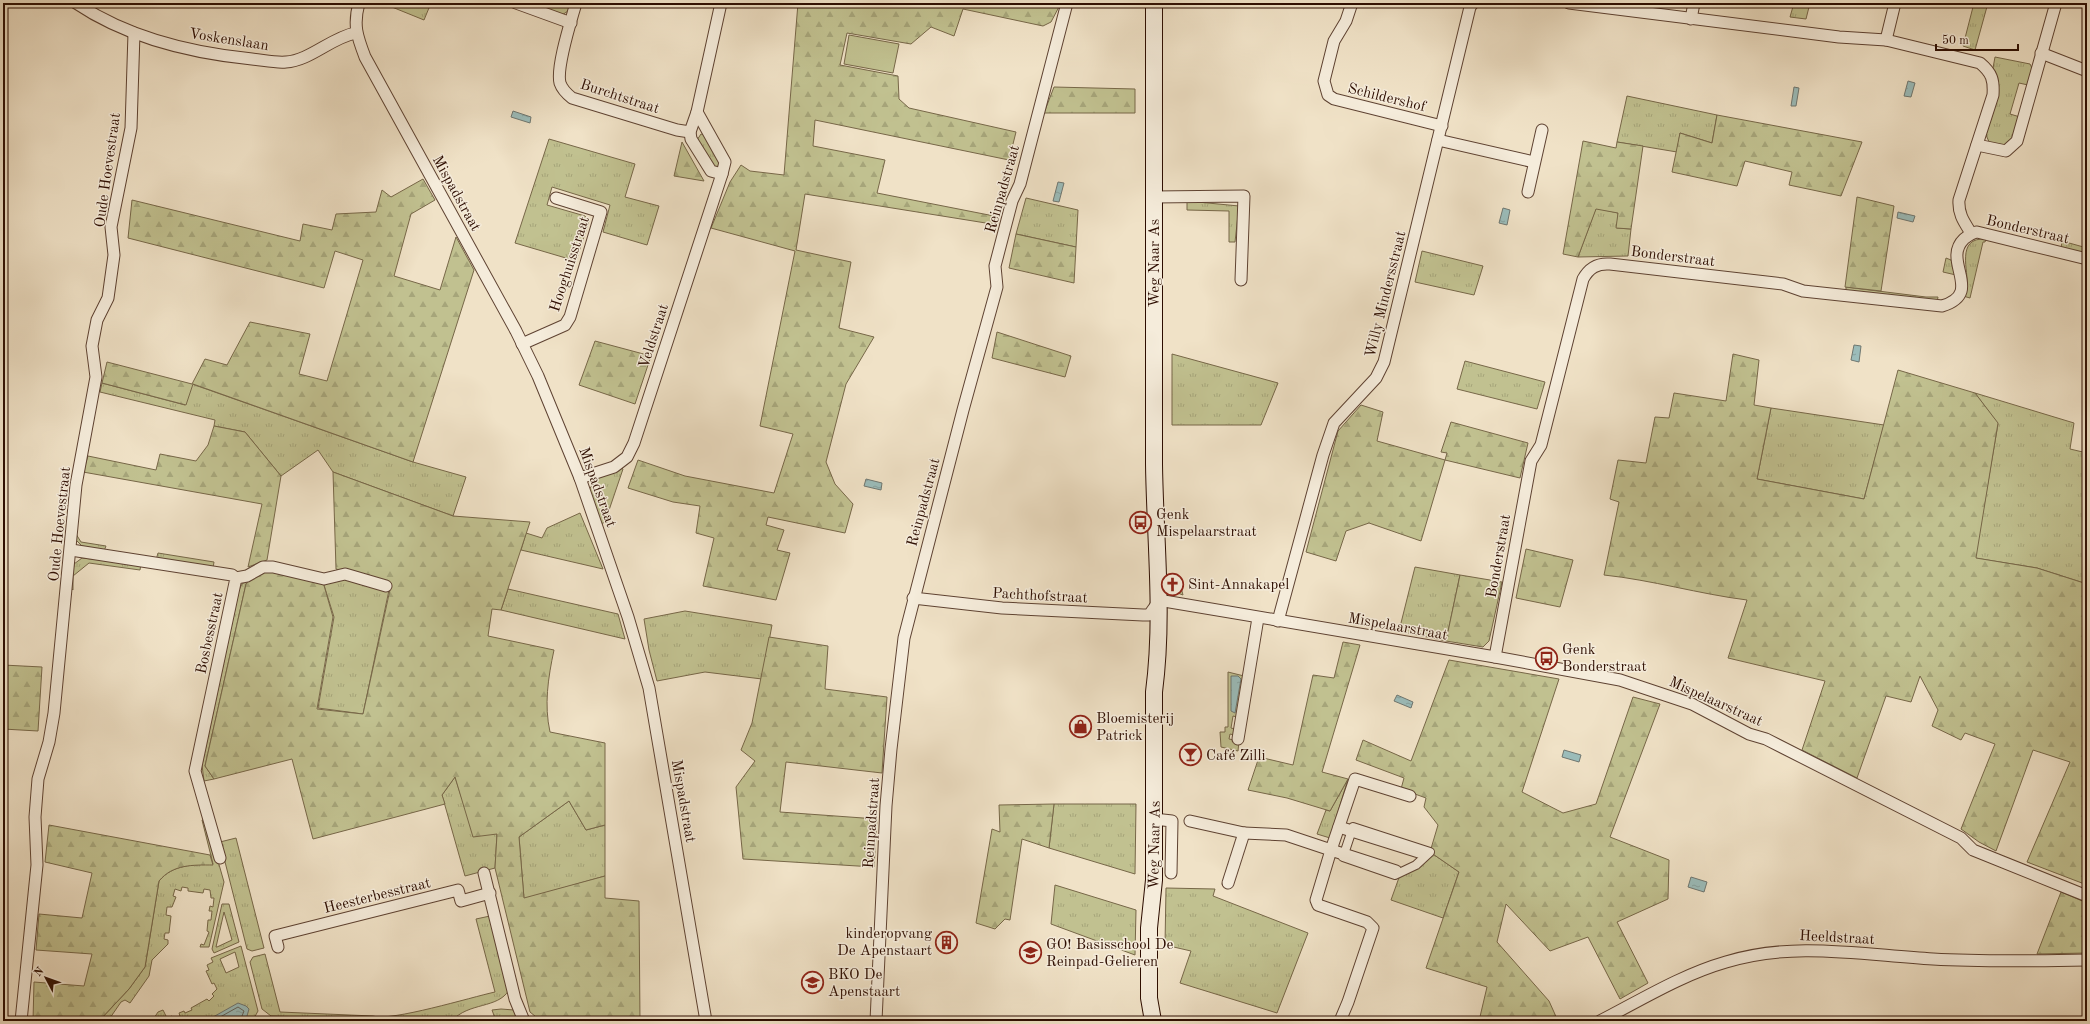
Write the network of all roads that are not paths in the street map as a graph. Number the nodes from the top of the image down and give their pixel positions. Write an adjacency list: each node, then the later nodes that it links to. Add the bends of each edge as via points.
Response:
1 (76, 3): 16 (street, Voskenslaan, via 89,12)
2 (359, 3): 17 (street, Mispadstraat)
3 (516, 3): 15 (street)
4 (576, 3): 15 (street, Burchtstraat)
5 (721, 3): 21 (street)
6 (1067, 3): 41 (street, Reinpadstraat, via 1020,184 1012,201 995,266 997,287)
7 (1154, 3): 30 (main road, Weg Naar As)
8 (1352, 3): 22 (street, Schildershof, via 1346,22 1334,41 1324,81 1328,95 1334,99)
9 (1473, 3): 22 (street, Willy Mindersstraat)
10 (1569, 3): 14 (street)
11 (1694, 3): 14 (street)
12 (1895, 3): 18 (street)
13 (2056, 3): 19 (street)
14 (1691, 19): 18 (street, via 1838,37)
15 (571, 23): 24 (street, Burchtstraat, via 560,72 560,84 572,98)
16 (134, 33): 17 (street, Voskenslaan, via 201,53 286,62 299,59 342,36); 38 (street, Oude Hoevestraat, via 131,128 111,227 114,255 108,298 97,320 92,346 96,377 76,485)
17 (355, 33): 35 (street, Mispadstraat, via 364,57)
18 (1886, 40): 26 (street, via 1980,64 1989,71 1994,81 1993,95)
19 (2041, 53): 20 (street); 26 (street, via 2014,146 2001,152)
20 (2087, 71)
21 (697, 112): 24 (street); 28 (street, Veldstraat, via 725,162)
22 (1442, 126): 25 (street, Willy Mindersstraat)
23 (1542, 130): 27 (street)
24 (690, 132): 28 (street, via 690,139 711,171)
25 (1438, 140): 27 (street); 45 (street, Willy Mindersstraat, via 1384,362 1376,378 1334,423)
26 (1977, 145): 32 (street, via 1959,205 1961,218)
27 (1534, 162): 29 (street)
28 (722, 174): 36 (street, Veldstraat, via 627,458 614,467)
29 (1528, 192)
30 (1154, 197): 34 (street, via 1244,196); 37 (main road, Weg Naar As)
31 (556, 198): 35 (street, Hooghuisstraat, via 601,212 570,316 565,325)
32 (1970, 233): 33 (street, Bonderstraat, via 1977,232); 46 (street, Bonderstraat, via 1957,250 1956,259 1963,286 1960,294 1954,302 1942,306 1803,292 1783,284 1610,264 1596,265 1587,273 1583,279 1541,445 1531,461)
33 (2087, 259)
34 (1241, 280)
35 (522, 344): 36 (street, Mispadstraat)
36 (580, 478): 70 (street, Mispadstraat, via 649,688)
37 (1155, 523): 42 (main road, Weg Naar As); 43 (main road, Weg Naar As, via 1149,570)
38 (70, 550): 39 (street, Bosbesstraat, via 232,575); 68 (street, Oude Hoevestraat, via 54,713 38,787 35,816 36,865)
39 (236, 578): 40 (street, via 263,567 273,567 324,578 345,574); 58 (street, Bosbesstraat, via 195,771)
40 (386, 586)
41 (913, 598): 43 (street, Pachthofstraat, via 1002,608); 71 (street, Reinpadstraat, via 904,638 891,749)
42 (1159, 601): 43 (street); 44 (street, Mispelaarstraat); 47 (main road, Weg Naar As, via 1158,664)
43 (1149, 615): 47 (main road, Weg Naar As, via 1149,663)
44 (1258, 618): 45 (street, Mispelaarstraat); 48 (street)
45 (1278, 621): 46 (street, Mispelaarstraat)
46 (1495, 657): 64 (street, Mispelaarstraat, via 1620,680 1692,704 1961,838 1974,850)
47 (1154, 692): 50 (main road, Weg Naar As)
48 (1238, 739)
49 (1410, 796): 52 (street, via 1355,779)
50 (1154, 818): 60 (street, via 1172,821); 67 (main road, Weg Naar As)
51 (1190, 821): 54 (street)
52 (1339, 827): 53 (street); 55 (street)
53 (1352, 831): 56 (street); 57 (street); 57 (street, via 1353,827 1430,852 1416,865 1395,875 1343,858)
54 (1244, 833): 55 (street, via 1286,835); 62 (street)
55 (1331, 850): 57 (street); 74 (street, via 1316,900 1318,905 1367,922 1373,928)
56 (1422, 853)
57 (1344, 854): 59 (street)
58 (220, 858)
59 (1396, 871)
60 (1171, 872)
61 (484, 873): 63 (street)
62 (1228, 883)
63 (490, 893): 65 (street, Heesterbesstraat, via 461,901 458,890 275,936); 69 (street, via 515,999)
64 (2087, 896)
65 (278, 947)
66 (2087, 960): 75 (street, Heeldstraat, via 1934,959 1821,950 1784,950 1726,961 1696,972)
67 (1149, 998): 72 (main road, Weg Naar As); 73 (main road, Weg Naar As)
68 (22, 1021)
69 (524, 1021)
70 (706, 1021)
71 (876, 1021)
72 (1145, 1021)
73 (1153, 1021)
74 (1340, 1021)
75 (1600, 1021)

